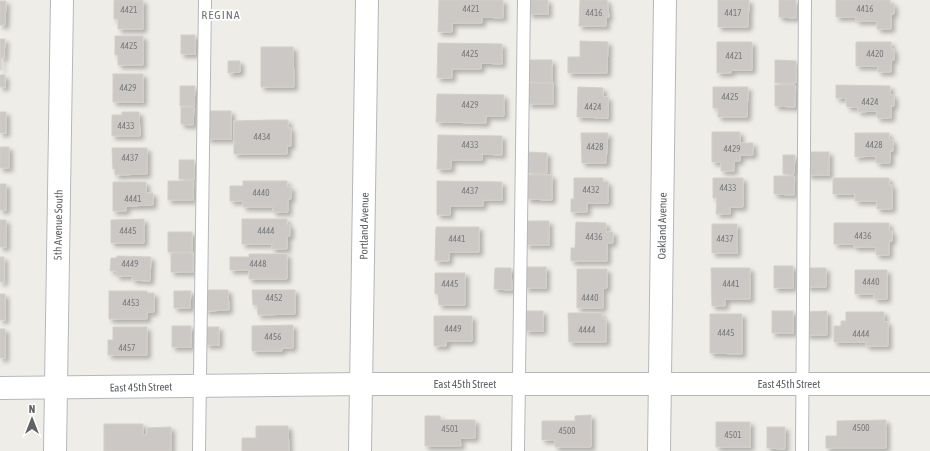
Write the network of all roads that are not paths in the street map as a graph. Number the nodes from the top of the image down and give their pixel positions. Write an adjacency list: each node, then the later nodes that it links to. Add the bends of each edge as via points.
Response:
1 (62, 0): 13 (street, 5th Avenue South)
2 (205, 0): 12 (lane)
3 (367, 0): 7 (street, Portland Avenue)
4 (524, 0): 8 (lane)
5 (665, 0): 9 (street, Oakland Avenue)
6 (805, 0): 10 (lane)
7 (361, 384): 8 (street, East 45th Street); 12 (street, East 45th Street); 17 (street, Portland Avenue)
8 (518, 384): 9 (street, East 45th Street); 18 (lane)
9 (660, 384): 10 (street, East 45th Street); 19 (street, Oakland Avenue)
10 (803, 384): 11 (street, East 45th Street); 20 (lane)
11 (930, 384)
12 (200, 386): 13 (street, East 45th Street); 16 (lane)
13 (56, 387): 14 (street, East 45th Street); 15 (street, 5th Avenue South)
14 (0, 388)
15 (55, 451)
16 (199, 451)
17 (360, 451)
18 (518, 451)
19 (659, 451)
20 (802, 451)

